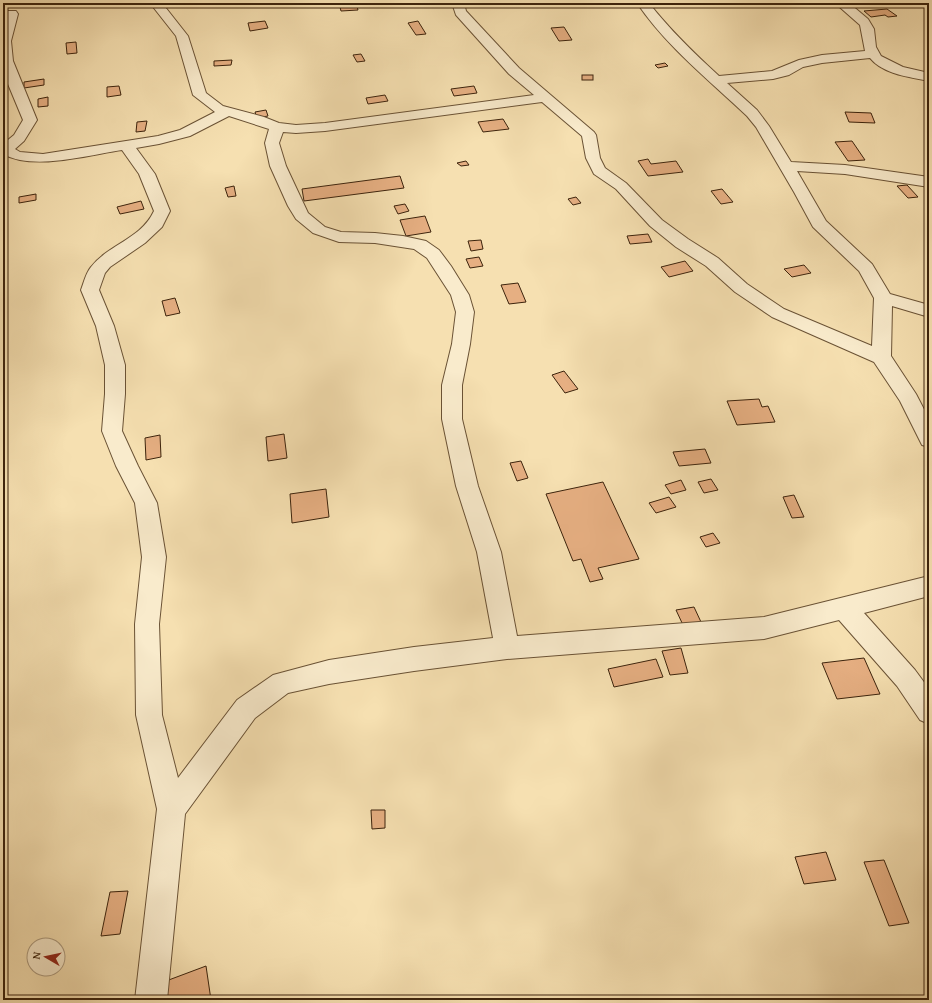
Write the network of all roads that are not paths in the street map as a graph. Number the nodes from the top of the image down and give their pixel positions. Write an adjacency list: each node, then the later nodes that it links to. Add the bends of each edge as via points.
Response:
1 (156, 3): 10 (street, via 182,36 200,95 218,109)
2 (458, 3): 9 (street, via 460,12 478,32 514,71)
3 (643, 3): 8 (street, via 679,46 704,71)
4 (841, 3): 6 (street, via 864,22 868,29)
5 (12, 14): 13 (street, via 4,42 6,59 30,120 14,144)
6 (872, 54): 7 (street, via 900,71); 8 (street, via 799,64 773,75)
7 (929, 77)
8 (718, 80): 14 (street, via 752,113)
9 (544, 98): 11 (street, via 325,126 296,129); 18 (street, via 589,135 593,158 599,171 620,186 656,223 682,243 712,262 741,288 778,313)
10 (228, 111): 11 (street); 12 (street, via 185,133)
11 (277, 126): 22 (street, via 272,143 278,166 302,216 319,230 339,237 403,241 420,246 434,254 460,295 465,312 452,385 452,419 467,486 488,552)
12 (126, 145): 13 (street, via 43,158 17,156); 24 (street, via 147,174 162,211 156,224 145,234 97,270 90,290 105,326 114,365 112,431 146,503 154,557 147,624 149,715)
13 (4, 150)
14 (786, 166): 15 (street, via 832,167); 16 (street, via 819,224 866,268)
15 (929, 182)
16 (883, 298): 17 (street); 18 (street)
17 (929, 311)
18 (881, 357): 19 (street, via 909,399)
19 (929, 439)
20 (929, 586): 21 (street)
21 (844, 608): 22 (street, via 764,628); 23 (street, via 906,678)
22 (507, 648): 24 (street, via 329,672 282,683 246,709)
23 (929, 711)
24 (170, 809): 25 (street)
25 (151, 1000)

